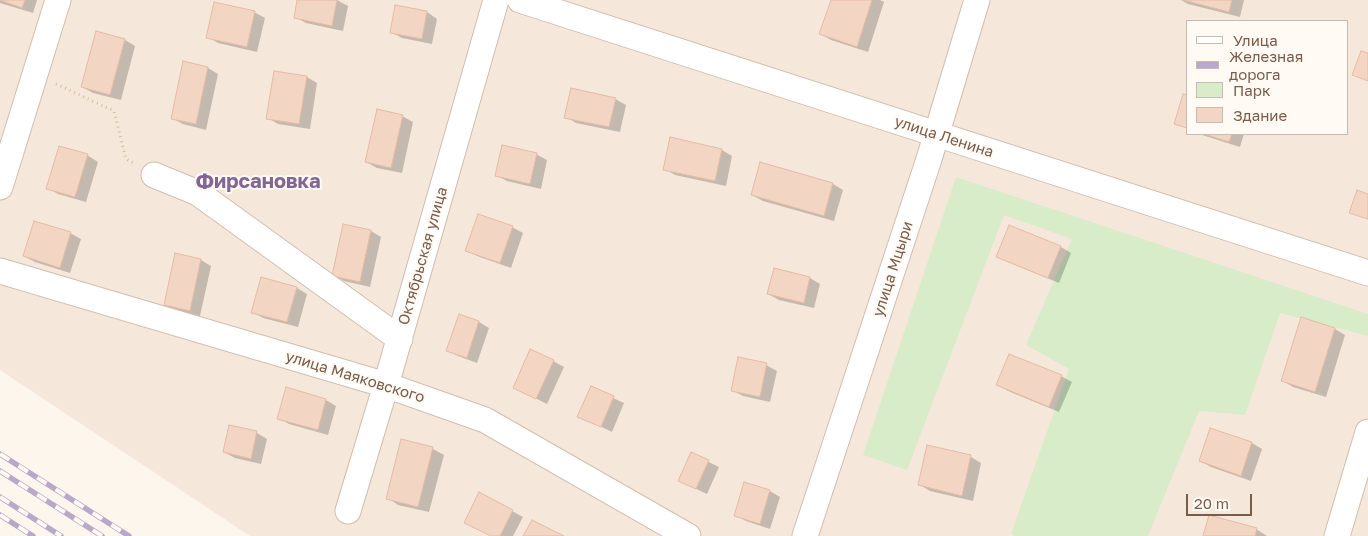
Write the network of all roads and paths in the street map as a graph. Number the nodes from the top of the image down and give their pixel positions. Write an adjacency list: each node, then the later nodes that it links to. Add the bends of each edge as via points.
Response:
1 (58, 0): 5 (street)
2 (496, 0): 11 (street, Октябрьская улица)
3 (520, 0): 6 (street, улица Ленина)
4 (977, 0): 6 (street, улица Мцыри)
5 (35, 75): 7 (path, via 114,111 126,159); 8 (street)
6 (936, 134): 10 (street, улица Ленина); 16 (street, улица Мцыри)
7 (154, 175): 11 (street, via 198,193)
8 (0, 187)
9 (0, 271): 12 (street, улица Маяковского)
10 (1368, 273)
11 (400, 339): 12 (street, Октябрьская улица)
12 (386, 386): 14 (street, Октябрьская улица); 15 (street, улица Маяковского, via 485,420)
13 (1368, 432): 17 (street)
14 (348, 512)
15 (688, 536)
16 (805, 536)
17 (1337, 536)

